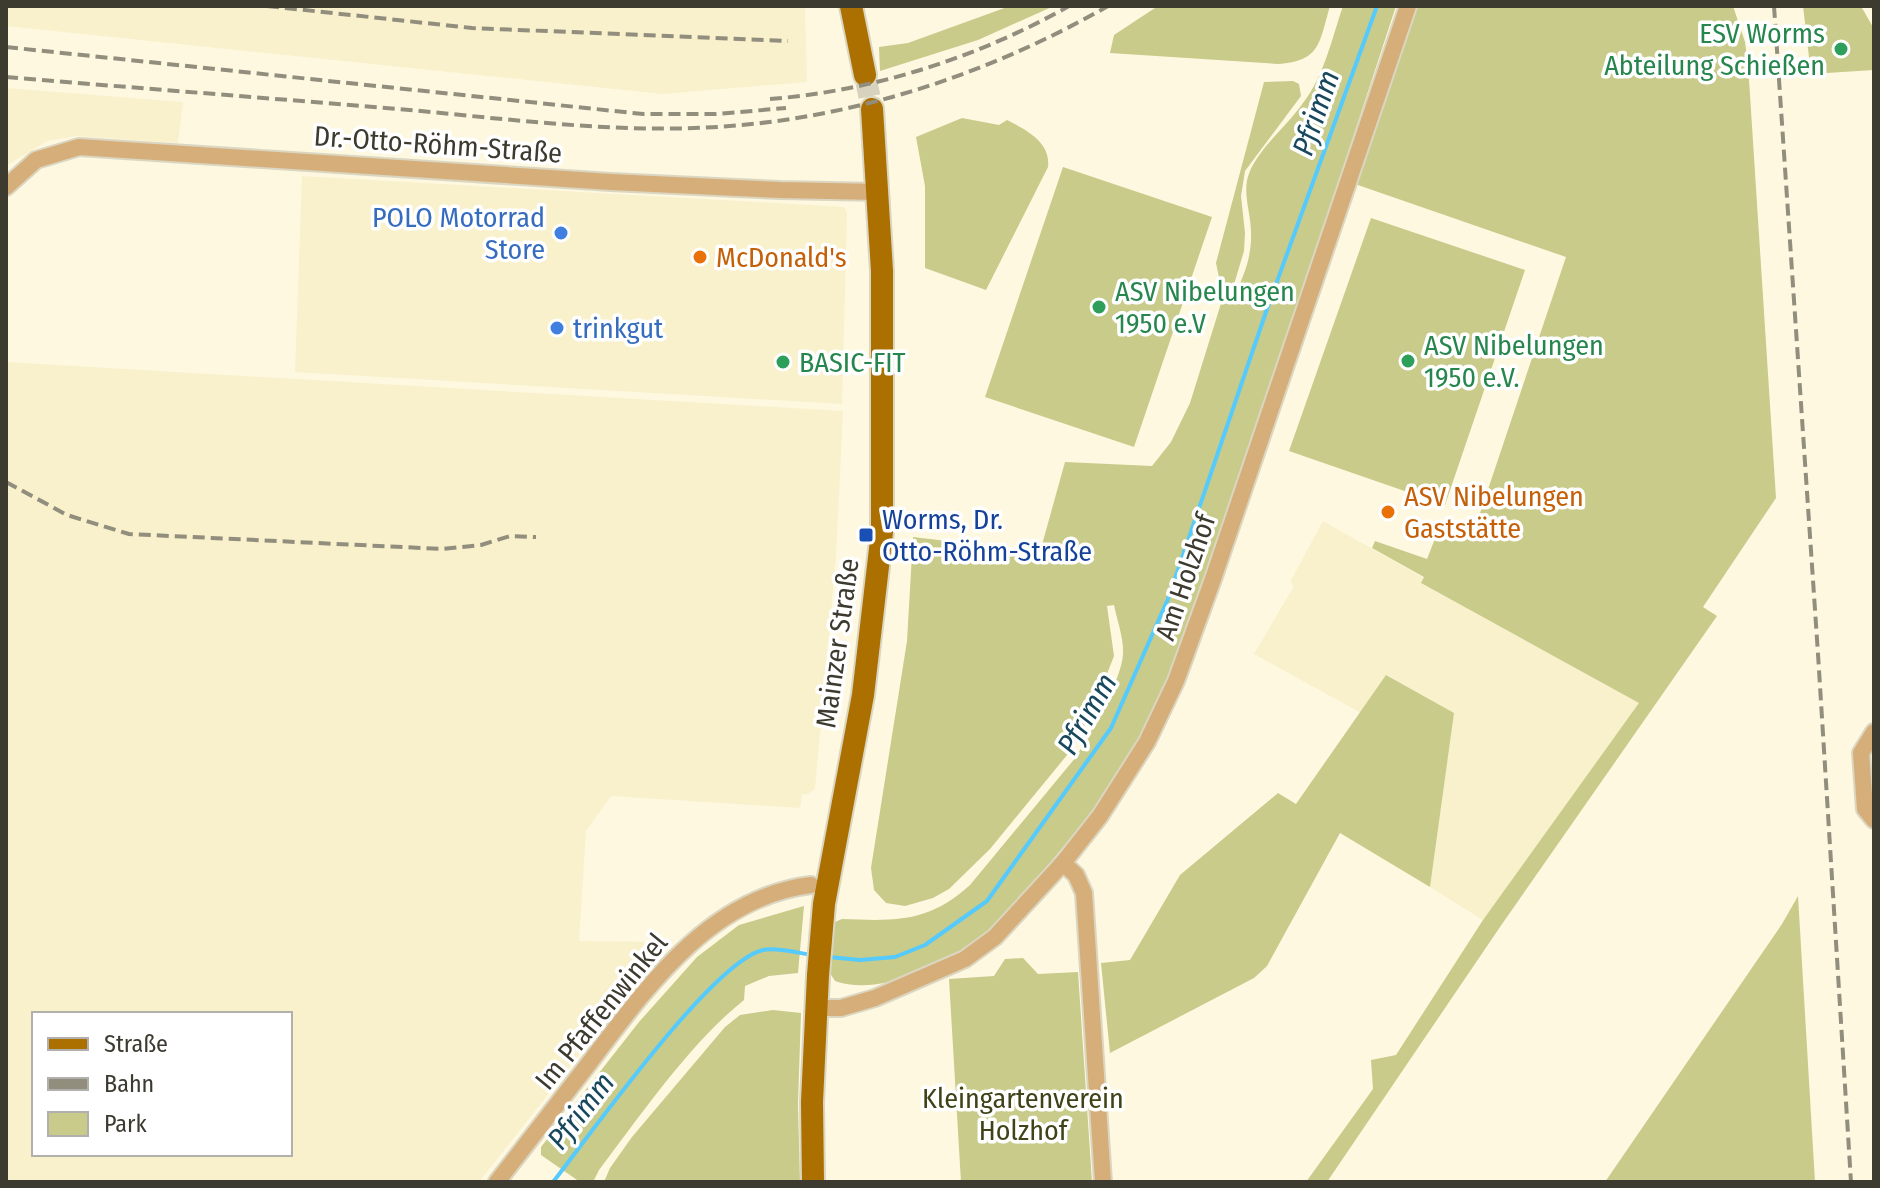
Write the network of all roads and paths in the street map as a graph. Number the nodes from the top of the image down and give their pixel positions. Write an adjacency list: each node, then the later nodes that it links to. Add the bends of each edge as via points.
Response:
1 (851, 6): 3 (main road)
2 (1408, 6): 9 (street, Am Holzhof, via 1176,681 1147,742)
3 (865, 75)
4 (872, 109): 6 (main road, Mainzer Straße)
5 (6, 187): 6 (street, Dr.-Otto-Röhm-Straße, via 36,160 65,149 92,147 611,182)
6 (879, 192): 10 (main road, Mainzer Straße, via 882,532 863,695)
7 (1874, 732): 8 (street, via 1861,753 1865,809)
8 (1874, 820)
9 (1063, 863): 11 (street, Am Holzhof, via 995,937 965,959 875,998 841,1008); 14 (street, via 1084,893)
10 (820, 885): 11 (main road, Mainzer Straße, via 823,918); 12 (street, Im Pfaffenwinkel, via 776,892 733,911 688,945 629,1011)
11 (816, 1008): 13 (main road, Mainzer Straße)
12 (497, 1182)
13 (813, 1182)
14 (1103, 1182)

